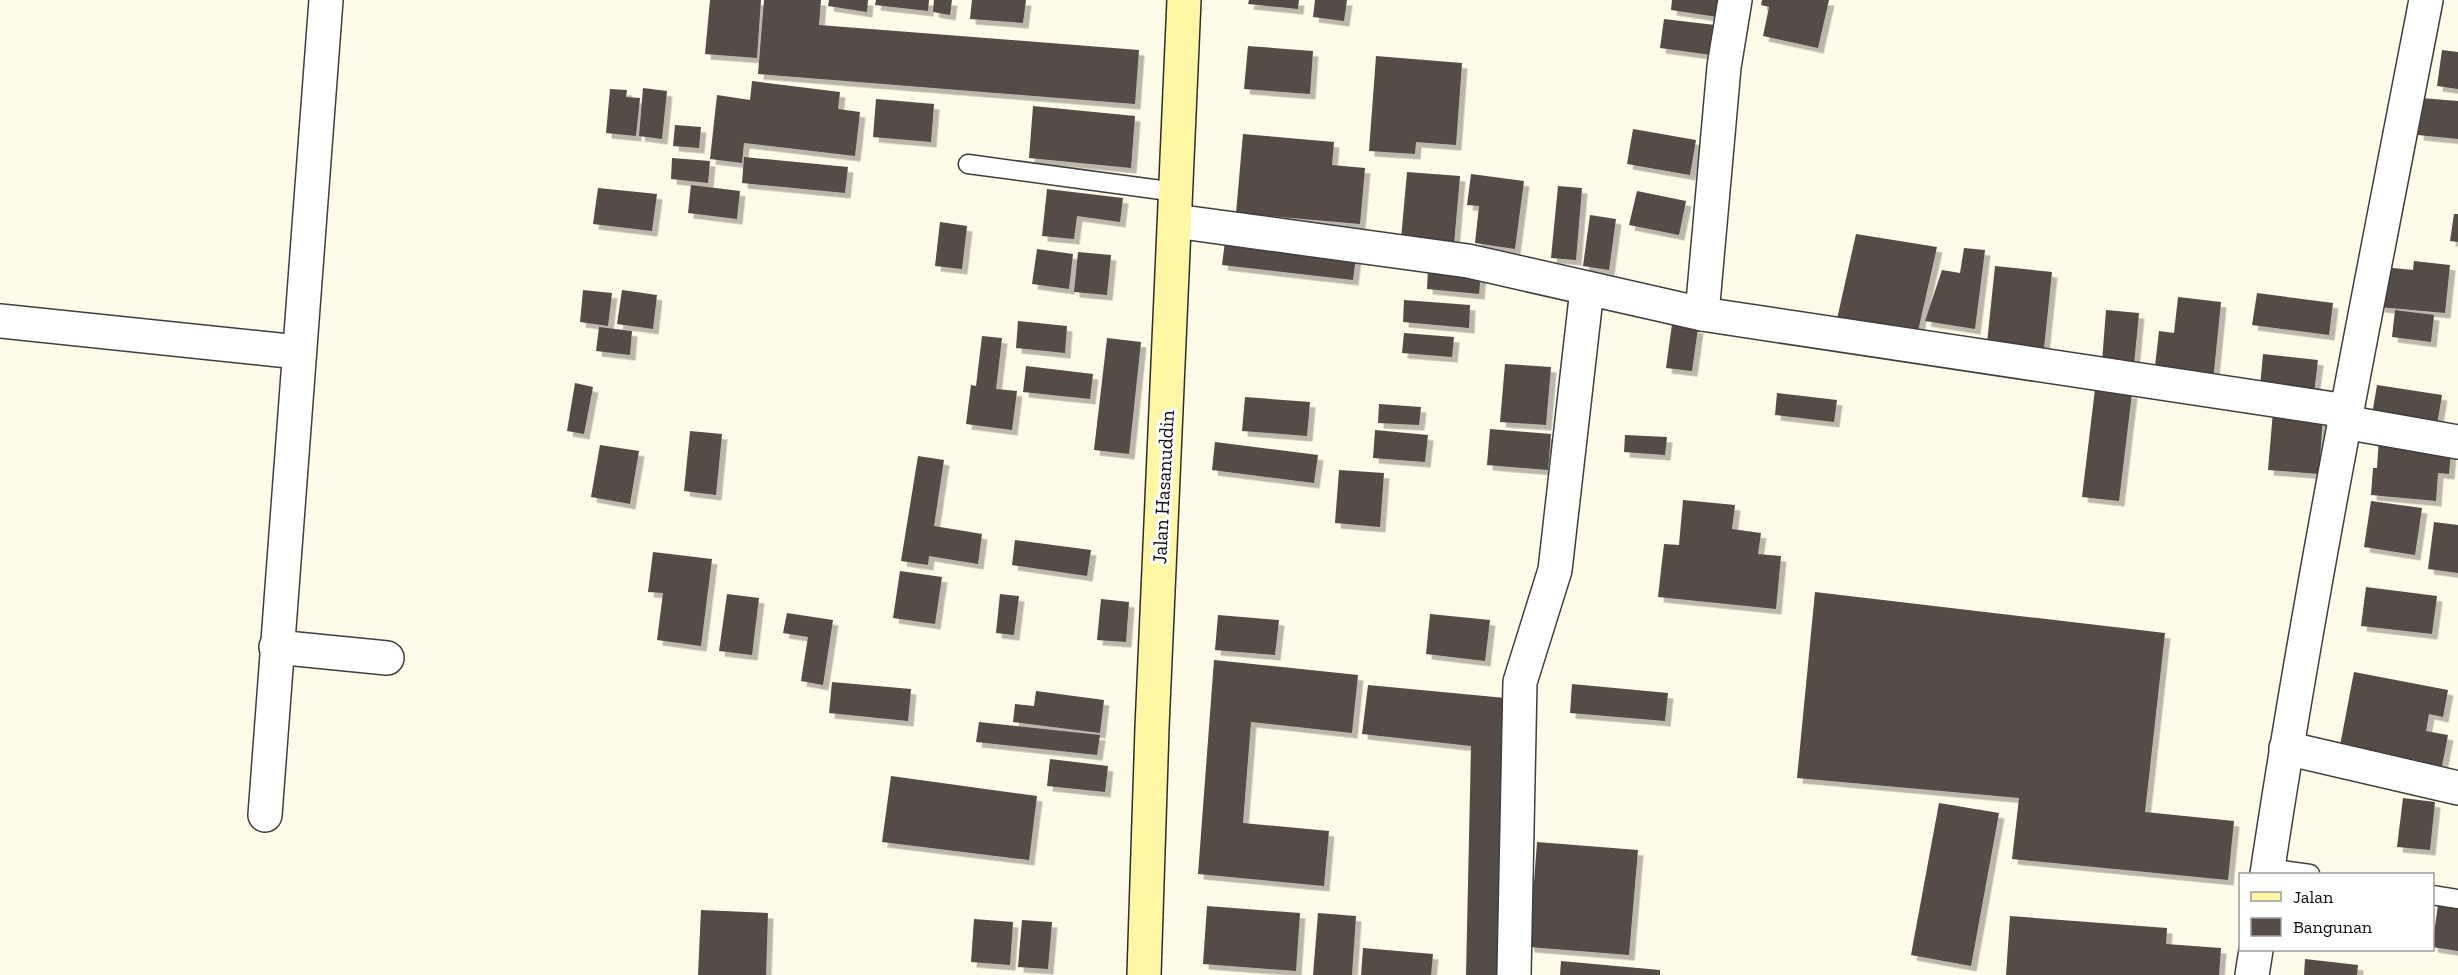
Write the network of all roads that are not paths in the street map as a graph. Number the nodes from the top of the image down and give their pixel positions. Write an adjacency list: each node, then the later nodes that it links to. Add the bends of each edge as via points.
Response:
1 (326, 0): 10 (street)
2 (1184, 0): 6 (main road, Jalan Hasanuddin)
3 (1735, 0): 8 (street, via 1724,67)
4 (2426, 0): 11 (street)
5 (968, 164): 6 (lane)
6 (1176, 206): 7 (street, via 1468,261); 23 (main road, Jalan Hasanuddin)
7 (1587, 289): 8 (street); 24 (street, via 1555,570 1520,682)
8 (1702, 314): 11 (street)
9 (0, 321): 10 (street)
10 (298, 352): 13 (street)
11 (2345, 416): 12 (street); 15 (street)
12 (2458, 442)
13 (276, 647): 14 (street); 17 (street)
14 (387, 658)
15 (2286, 748): 16 (street); 18 (street)
16 (2458, 788)
17 (265, 815)
18 (2267, 871): 19 (lane)
19 (2296, 873)
20 (2434, 895): 21 (lane)
21 (2458, 899)
22 (2256, 951): 25 (street)
23 (1144, 975)
24 (1514, 975)
25 (2252, 975)

